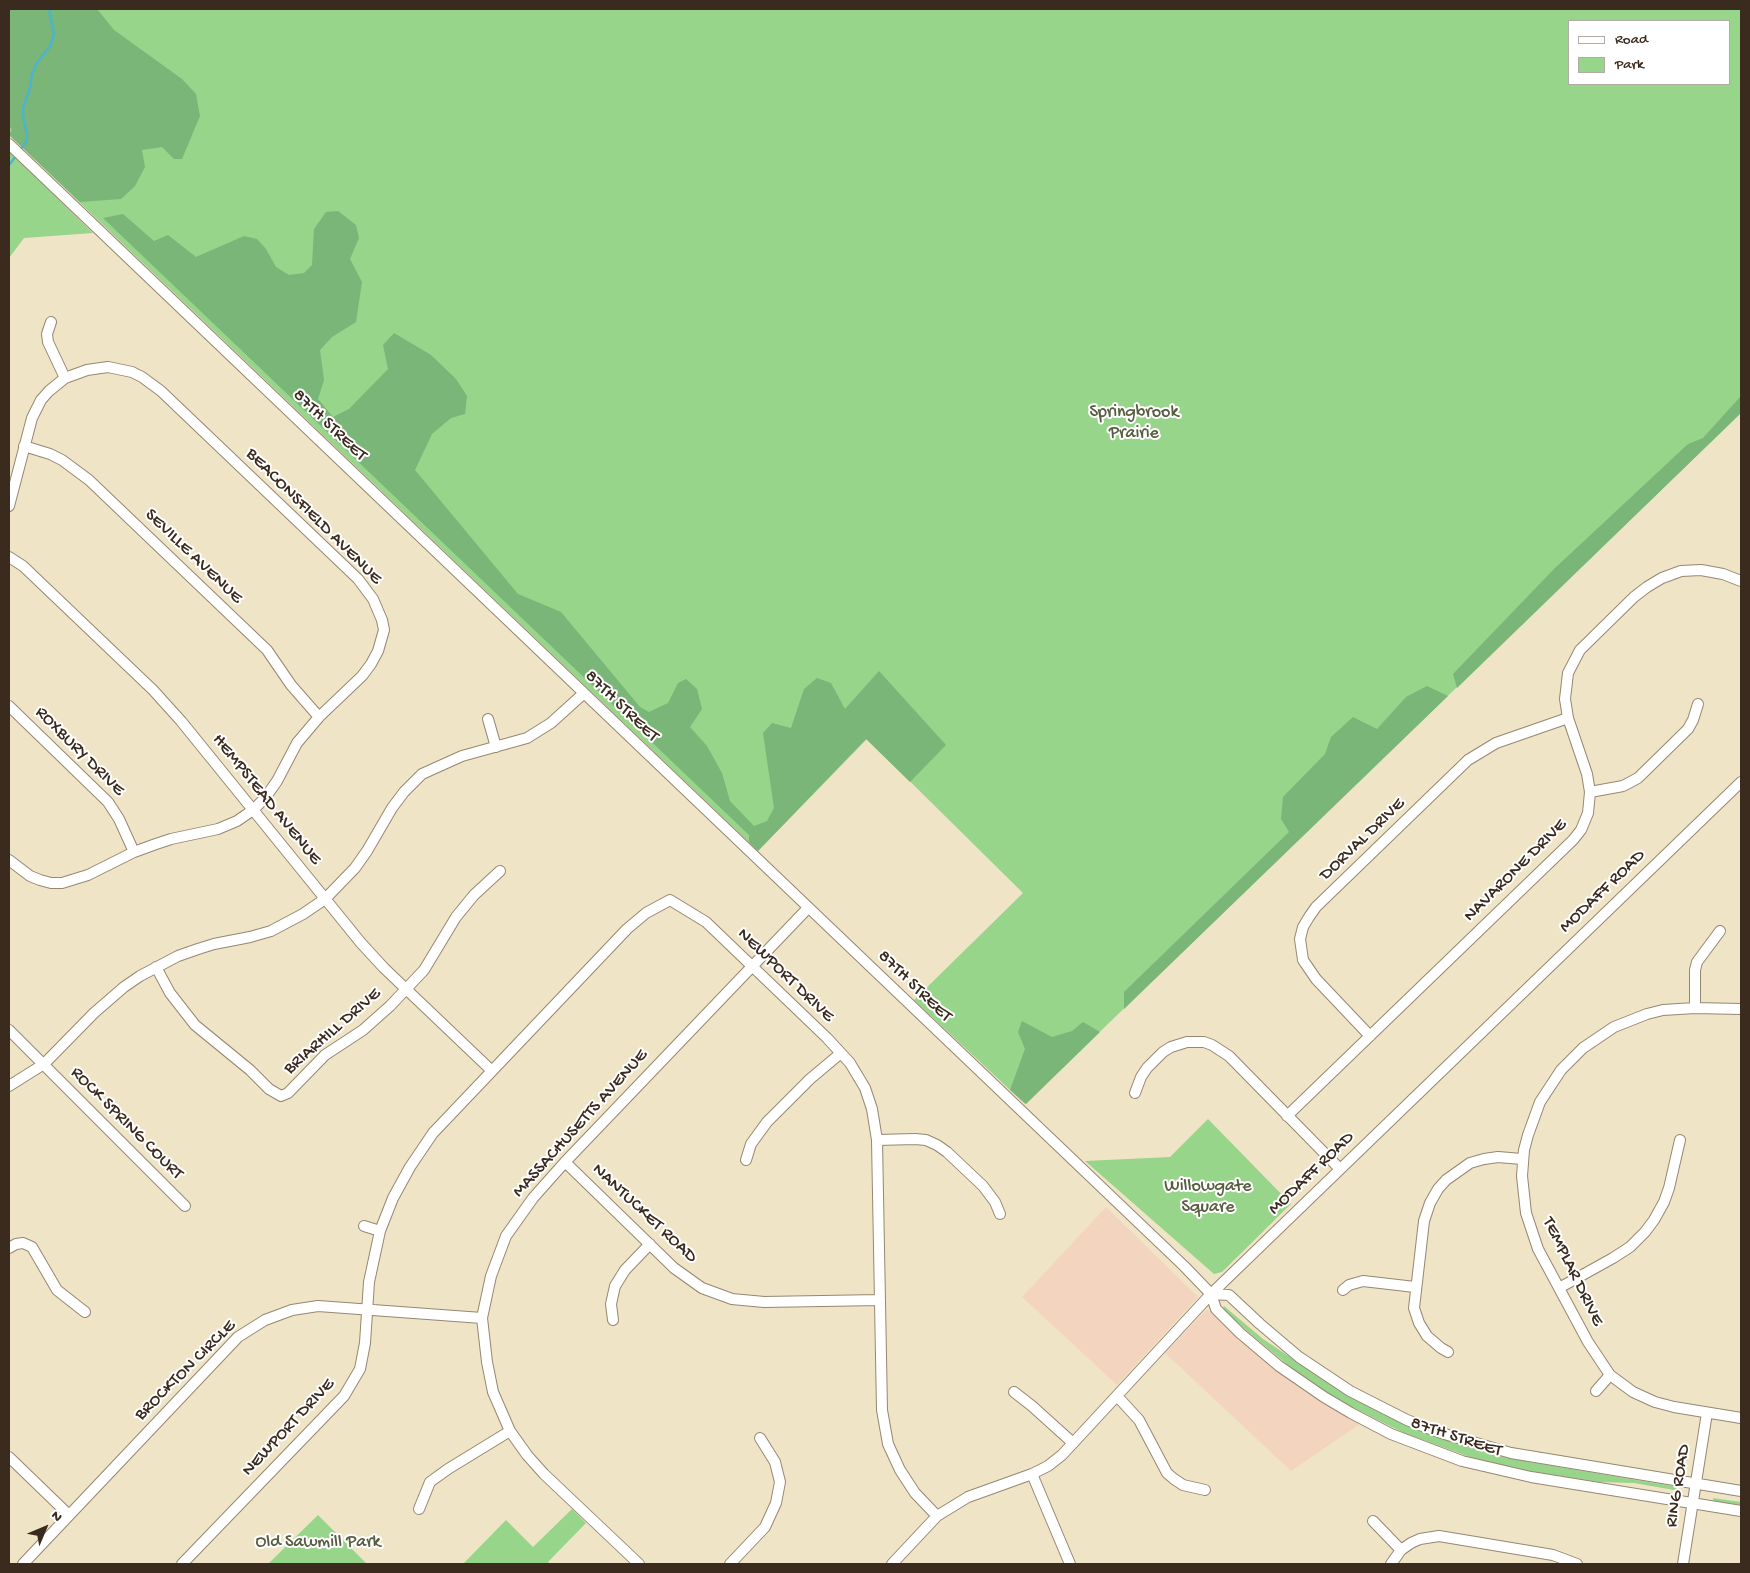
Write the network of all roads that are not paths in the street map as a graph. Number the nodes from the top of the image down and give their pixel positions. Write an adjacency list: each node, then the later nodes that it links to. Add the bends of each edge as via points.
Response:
1 (9, 144): 8 (street, 87TH STREET)
2 (51, 322): 3 (street, via 48,342)
3 (65, 378): 4 (street, via 41,400); 11 (street, BEACONSFIELD AVENUE, via 86,370 108,368 132,372 147,380 367,590 378,608 384,630 378,651 362,676)
4 (24, 446): 5 (street); 11 (street, SEVILLE AVENUE, via 62,460 89,480 267,650 291,686)
5 (9, 506)
6 (9, 556): 17 (street, HEMPSTEAD AVENUE, via 153,690)
7 (1741, 581): 12 (street, NAVARONE DRIVE, via 1710,571 1681,571 1640,592 1574,659 1565,690)
8 (583, 694): 14 (street, via 551,723 527,738); 22 (street, 87TH STREET)
9 (1698, 704): 16 (street, via 1688,729 1638,778 1623,786)
10 (9, 706): 18 (street, ROXBURY DRIVE, via 108,802)
11 (318, 716): 17 (street, BEACONSFIELD AVENUE, via 297,743 277,781)
12 (1568, 718): 16 (street, NAVARONE DRIVE); 30 (street, DORVAL DRIVE, via 1496,743 1468,760 1309,917 1300,939 1303,960 1316,979)
13 (488, 719): 14 (street)
14 (496, 747): 21 (street, via 462,756 417,778 392,808 367,851)
15 (1741, 782): 42 (street, MODAFF ROAD)
16 (1590, 792): 30 (street, NAVARONE DRIVE, via 1585,821 1574,840)
17 (253, 810): 18 (street, BEACONSFIELD AVENUE, via 229,825); 21 (street, HEMPSTEAD AVENUE)
18 (134, 852): 19 (street, BEACONSFIELD AVENUE, via 88,875 62,883 40,880)
19 (9, 860)
20 (500, 871): 26 (street, via 456,917 424,970)
21 (325, 899): 24 (street, via 271,930 214,944); 26 (street, HEMPSTEAD AVENUE, via 361,943)
22 (808, 908): 25 (street, MASSACHUSETTS AVENUE); 52 (street, 87TH STREET)
23 (1720, 931): 27 (street, via 1695,970)
24 (156, 967): 26 (street, BRIARHILL DRIVE, via 195,1025 281,1096 325,1056 379,1017); 32 (street, via 108,1000)
25 (752, 967): 31 (street, NEWPORT DRIVE); 33 (street, NEWPORT DRIVE, via 706,922 670,900 626,929); 41 (street, MASSACHUSETTS AVENUE)
26 (406, 988): 33 (street, HEMPSTEAD AVENUE)
27 (1695, 1008): 28 (street, TEMPLAR DRIVE); 39 (street, TEMPLAR DRIVE, via 1663,1010 1632,1019 1583,1048 1561,1070 1540,1102)
28 (1741, 1009)
29 (9, 1030): 32 (street, ROCK SPRING COURT)
30 (1370, 1036): 36 (street, NAVARONE DRIVE)
31 (840, 1053): 37 (street, NEWPORT DRIVE, via 865,1088); 40 (street, via 767,1122 751,1144)
32 (44, 1064): 34 (street); 43 (street, ROCK SPRING COURT)
33 (492, 1070): 46 (street, NEWPORT DRIVE, via 433,1132 410,1167)
34 (9, 1086)
35 (1135, 1094): 36 (street, via 1146,1068 1163,1052 1180,1043 1204,1042 1229,1056)
36 (1287, 1116): 42 (street)
37 (877, 1140): 44 (street, via 915,1139 938,1145 983,1186); 53 (street, NEWPORT DRIVE)
38 (1680, 1140): 50 (street, via 1664,1202 1645,1232 1614,1258)
39 (1522, 1159): 49 (street, via 1498,1157 1470,1163 1452,1174 1438,1189 1424,1221); 50 (street, TEMPLAR DRIVE, via 1528,1222)
40 (746, 1160)
41 (565, 1162): 47 (street, NANTUCKET ROAD); 56 (street, MASSACHUSETTS AVENUE, via 533,1198 506,1236 490,1276)
42 (1340, 1169): 52 (street, MODAFF ROAD)
43 (185, 1206)
44 (1000, 1214)
45 (364, 1226): 46 (street)
46 (380, 1231): 54 (street, NEWPORT DRIVE)
47 (650, 1244): 53 (street, NANTUCKET ROAD, via 674,1268 702,1288 732,1299 764,1302); 57 (street, via 615,1286)
48 (9, 1248): 55 (street, via 23,1242 32,1247 57,1290)
49 (1415, 1287): 51 (street, via 1363,1281); 58 (street, via 1414,1308 1419,1323 1434,1343)
50 (1559, 1288): 59 (street, TEMPLAR DRIVE)
51 (1343, 1290)
52 (1211, 1294): 62 (street, MODAFF ROAD); 70 (street, 87TH STREET, via 1229,1295 1299,1357 1343,1386 1432,1430 1510,1453); 73 (street, 87TH STREET, via 1216,1309 1279,1366 1324,1397 1391,1434 1438,1453 1530,1477)
53 (880, 1300): 77 (street, NEWPORT DRIVE, via 882,1410 888,1444 915,1493)
54 (367, 1309): 56 (street, BROCKTON CIRCLE); 76 (street, BROCKTON CIRCLE, via 318,1306 292,1310 265,1320 238,1337); 81 (street, NEWPORT DRIVE, via 360,1369 344,1396)
55 (84, 1312)
56 (482, 1318): 65 (street, MASSACHUSETTS AVENUE, via 489,1378)
57 (612, 1320)
58 (1448, 1352)
59 (1610, 1375): 60 (street); 63 (street, TEMPLAR DRIVE, via 1633,1392 1655,1402)
60 (1596, 1391)
61 (1014, 1392): 67 (street)
62 (1117, 1396): 67 (street, MODAFF ROAD); 71 (street, via 1139,1420 1167,1473 1183,1485)
63 (1707, 1413): 64 (street, TEMPLAR DRIVE); 70 (street, RING ROAD)
64 (1741, 1418)
65 (510, 1430): 74 (street, via 430,1482); 82 (street, MASSACHUSETTS AVENUE, via 544,1474)
66 (760, 1438): 83 (street, via 774,1462 780,1482 776,1503 765,1527)
67 (1074, 1443): 69 (street, MODAFF ROAD, via 1048,1466)
68 (9, 1457): 76 (street)
69 (1032, 1474): 77 (street, MODAFF ROAD, via 968,1497); 85 (street)
70 (1696, 1484): 72 (street, 87TH STREET); 73 (street, RING ROAD)
71 (1205, 1490)
72 (1741, 1492)
73 (1693, 1503): 75 (street, 87TH STREET); 88 (street, RING ROAD)
74 (419, 1509)
75 (1741, 1511)
76 (69, 1515): 80 (street, BROCKTON CIRCLE)
77 (937, 1516): 84 (street, MODAFF ROAD)
78 (1373, 1521): 79 (street)
79 (1400, 1550): 86 (street); 87 (street, via 1420,1539 1450,1537 1553,1555)
80 (23, 1564)
81 (182, 1564)
82 (639, 1564)
83 (730, 1564)
84 (892, 1564)
85 (1070, 1564)
86 (1391, 1564)
87 (1577, 1564)
88 (1684, 1564)

